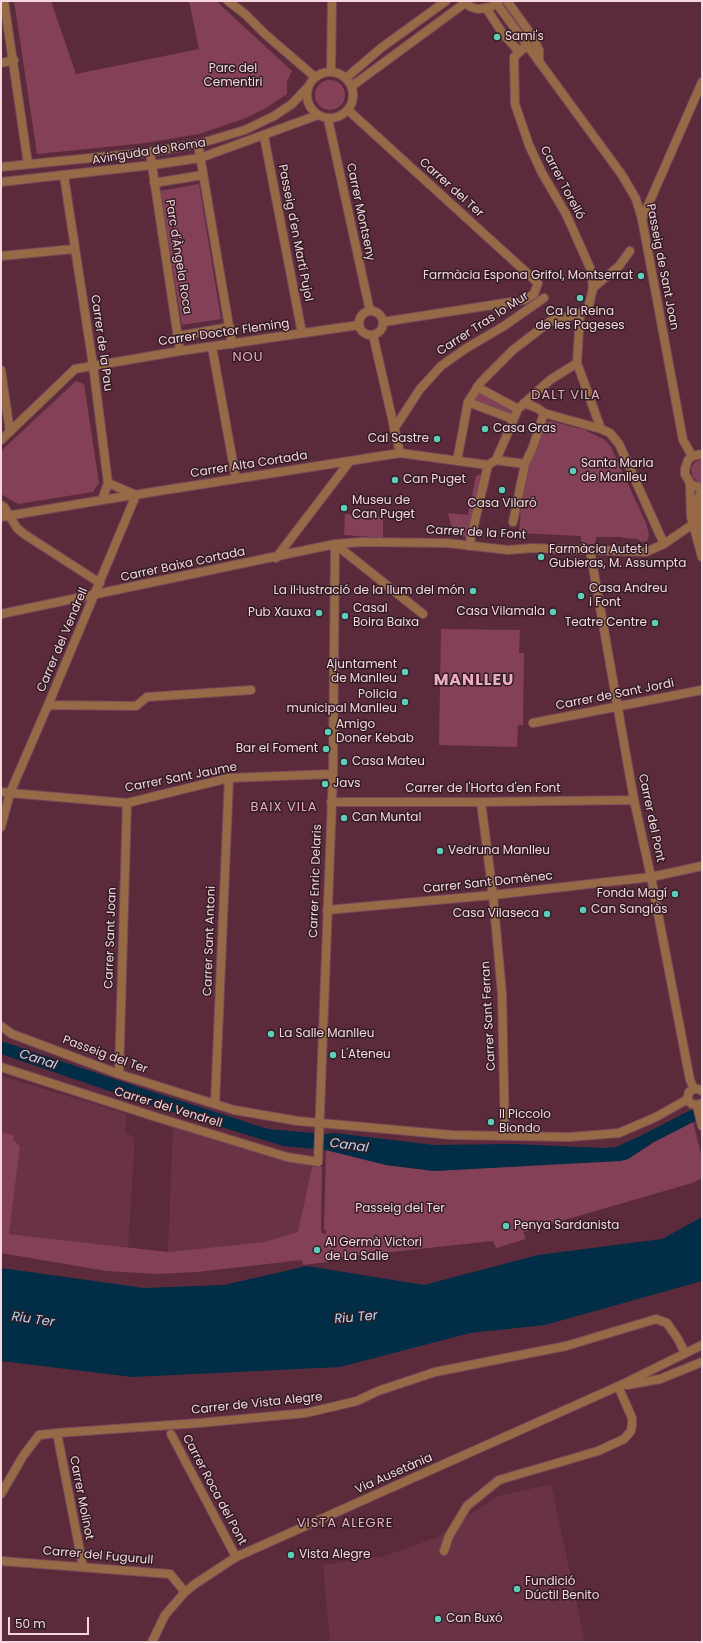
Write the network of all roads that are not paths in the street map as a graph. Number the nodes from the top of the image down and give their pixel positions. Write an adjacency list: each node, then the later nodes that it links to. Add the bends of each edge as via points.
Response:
1 (4, 1): 10 (street)
2 (332, 1): 13 (street)
3 (446, 1): 15 (street, via 381,48)
4 (507, 1): 11 (street, Passeig de Sant Joan, via 533,37 539,50)
5 (232, 2): 14 (street)
6 (464, 2): 8 (street, via 478,9); 17 (street)
7 (498, 2): 8 (street); 9 (street, Passeig de Sant Joan)
8 (486, 8): 9 (street, Passeig de Sant Joan, via 516,48)
9 (524, 48): 11 (street, Passeig de Sant Joan); 37 (street, Carrer Torelló, via 514,57 515,104 529,146 566,214 592,270)
10 (14, 60): 12 (street); 26 (street)
11 (539, 62): 33 (street, Passeig de Sant Joan, via 622,175 636,200)
12 (1, 63)
13 (331, 72): 14 (street); 15 (street, via 339,73)
14 (315, 77): 18 (street)
15 (346, 78): 17 (street)
16 (702, 82): 33 (street)
17 (352, 86): 19 (street, via 354,94)
18 (307, 88): 20 (street, via 310,108); 23 (street, Avinguda de Roma, via 292,104 274,116 245,130)
19 (348, 110): 21 (street, via 336,118); 41 (street, Carrer del Ter, via 538,283 534,294 524,300)
20 (318, 115): 21 (street); 22 (street, Avinguda de Roma)
21 (328, 119): 39 (street, Carrer Montseny)
22 (264, 136): 25 (street, Avinguda de Roma); 44 (street, Passeig d'en Martí Pujol)
23 (198, 144): 24 (street, Avinguda de Roma); 25 (street)
24 (150, 152): 26 (street, Avinguda de Roma); 27 (street, Parc d'Àngela Roca)
25 (200, 158): 27 (street, Avinguda de Roma); 29 (street)
26 (28, 164): 28 (street, Avinguda de Roma)
27 (152, 166): 30 (street, Avinguda de Roma); 32 (street, Parc d'Àngela Roca)
28 (1, 167)
29 (203, 175): 32 (street); 43 (street)
30 (64, 176): 31 (street, Avinguda de Roma); 34 (street, Carrer de la Pau)
31 (1, 182)
32 (154, 183): 46 (street, Parc d'Àngela Roca)
33 (642, 219): 64 (street, Passeig de Sant Joan, via 683,440)
34 (74, 249): 36 (street); 51 (street, Carrer de la Pau)
35 (630, 251): 37 (street, via 619,266)
36 (1, 256)
37 (593, 288): 40 (street, via 590,305)
38 (544, 298): 58 (street, Carrer Tras lo Mur, via 440,366 420,389)
39 (370, 311): 41 (street, via 377,313); 42 (street, via 360,317)
40 (580, 314): 50 (street); 53 (street, via 552,320 513,350)
41 (383, 322): 45 (street, via 380,330)
42 (359, 325): 44 (street, Carrer Doctor Fleming); 45 (street, via 363,332)
43 (230, 327): 46 (street); 47 (street)
44 (302, 334): 47 (street, Carrer Doctor Fleming)
45 (373, 335): 58 (street)
46 (178, 336): 49 (street, Parc d'Àngela Roca)
47 (232, 344): 48 (street, Carrer Doctor Fleming)
48 (212, 347): 49 (street, Carrer Doctor Fleming); 70 (street)
49 (180, 351): 51 (street, Carrer Doctor Fleming)
50 (577, 363): 55 (street, via 550,380); 59 (street)
51 (92, 365): 60 (street, Carrer Doctor Fleming, via 75,369); 71 (street, Carrer de la Pau)
52 (1, 370): 60 (street)
53 (477, 388): 54 (street); 55 (street)
54 (468, 402): 57 (street); 66 (street)
55 (521, 406): 56 (street); 57 (street)
56 (544, 413): 59 (street); 68 (street, via 534,447)
57 (513, 419): 65 (street)
58 (394, 428): 62 (street)
59 (601, 429): 81 (street, via 610,433 619,444)
60 (10, 432): 61 (street, Carrer Doctor Fleming)
61 (1, 440)
62 (400, 453): 66 (street, Carrer Alta Cortada); 67 (street, Carrer Alta Cortada)
63 (702, 454): 64 (street)
64 (692, 456): 72 (street, via 685,469)
65 (496, 460): 68 (street); 69 (street)
66 (457, 461): 69 (street, Carrer Alta Cortada)
67 (350, 462): 70 (street, Carrer Alta Cortada); 86 (street)
68 (525, 464): 78 (street)
69 (488, 465): 82 (street)
70 (236, 479): 74 (street, Carrer Alta Cortada)
71 (108, 483): 74 (street); 75 (street)
72 (690, 483): 73 (street); 79 (street)
73 (702, 488): 83 (street, via 698,508)
74 (136, 495): 75 (street, Carrer Alta Cortada); 87 (street, Carrer del Vendrell)
75 (102, 500): 77 (street, Carrer Alta Cortada)
76 (1, 505): 77 (street, via 4,507)
77 (5, 517): 87 (street, via 24,534)
78 (513, 522)
79 (693, 524): 81 (street, Carrer de la Font); 85 (street)
80 (335, 544): 82 (street, Carrer de la Font, via 416,542); 86 (street, Carrer de la Font); 90 (street); 96 (street, Carrer Enric Delaris)
81 (664, 544): 84 (street, Carrer de la Font, via 646,552)
82 (469, 546): 84 (street, Carrer de la Font, via 508,550)
83 (702, 549)
84 (590, 550): 94 (street, Carrer del Pont)
85 (702, 557)
86 (276, 558): 88 (street, Carrer Baixa Cortada)
87 (100, 583): 88 (street, Carrer del Vendrell)
88 (95, 595): 89 (street, Carrer Baixa Cortada); 93 (street, Carrer del Vendrell)
89 (1, 614)
90 (423, 614)
91 (251, 690): 93 (street, via 147,697 136,706)
92 (702, 690): 94 (street, Carrer de Sant Jordi)
93 (48, 705): 99 (street, Carrer del Vendrell)
94 (617, 706): 95 (street, Carrer de Sant Jordi); 100 (street, Carrer del Pont)
95 (532, 723)
96 (332, 774): 97 (street, Carrer Sant Jaume); 102 (street, Carrer Enric Delaris)
97 (229, 778): 101 (street, Carrer Sant Jaume); 114 (street, Carrer Sant Antoni)
98 (1, 792): 99 (street, Carrer Sant Jaume)
99 (10, 793): 101 (street, Carrer Sant Jaume); 104 (street, Carrer del Vendrell)
100 (634, 800): 103 (street, Carrer de l'Horta d'en Font); 106 (street, Carrer del Pont)
101 (127, 802): 111 (street, Carrer Sant Joan)
102 (331, 802): 103 (street, Carrer de l'Horta d'en Font); 108 (street, Carrer Enric Delaris)
103 (481, 802): 107 (street, Carrer Sant Ferran)
104 (1, 827)
105 (702, 866): 106 (street, Carrer Sant Domènec)
106 (651, 877): 107 (street, Carrer Sant Domènec); 112 (street, Carrer del Pont, via 690,1080)
107 (493, 895): 108 (street, Carrer Sant Domènec); 118 (street, Carrer Sant Ferran, via 502,994)
108 (327, 910): 116 (street, Carrer Enric Delaris)
109 (1, 1026): 111 (street, Passeig del Ter, via 12,1034)
110 (1, 1067): 116 (street, Carrer del Vendrell, via 159,1118 287,1156 318,1162)
111 (119, 1074): 114 (street, Passeig del Ter)
112 (698, 1090): 113 (street, via 688,1093)
113 (688, 1099): 115 (street, via 691,1104); 118 (street, Passeig del Ter, via 656,1117 619,1133 569,1137)
114 (215, 1104): 116 (street, Passeig del Ter, via 261,1116)
115 (699, 1105): 117 (street)
116 (320, 1123): 118 (street, Passeig del Ter, via 452,1135)
117 (702, 1126)
118 (505, 1136)
119 (702, 1346): 120 (street, Via Ausetània)
120 (685, 1353): 122 (street, Via Ausetània); 123 (street, Carrer de Vista Alegre, via 667,1324 656,1319 566,1346 435,1372 378,1391 357,1401 306,1413)
121 (702, 1362): 122 (street, Via Ausetània, via 660,1380)
122 (620, 1386): 126 (street, via 632,1418 631,1431 624,1438 598,1452 500,1480 467,1506 449,1536); 127 (street, Via Ausetània)
123 (57, 1433): 125 (street, Carrer de Vista Alegre, via 38,1436); 129 (street, Carrer Molinot)
124 (171, 1434): 127 (street, Carrer Roca del Pont)
125 (1, 1494)
126 (444, 1551)
127 (236, 1557): 130 (street, Via Ausetània)
128 (1, 1560): 129 (street, Carrer del Fugurull)
129 (83, 1567): 130 (street, Carrer del Fugurull, via 170,1574)
130 (185, 1592): 131 (street, Via Ausetània, via 165,1615)
131 (152, 1642)

